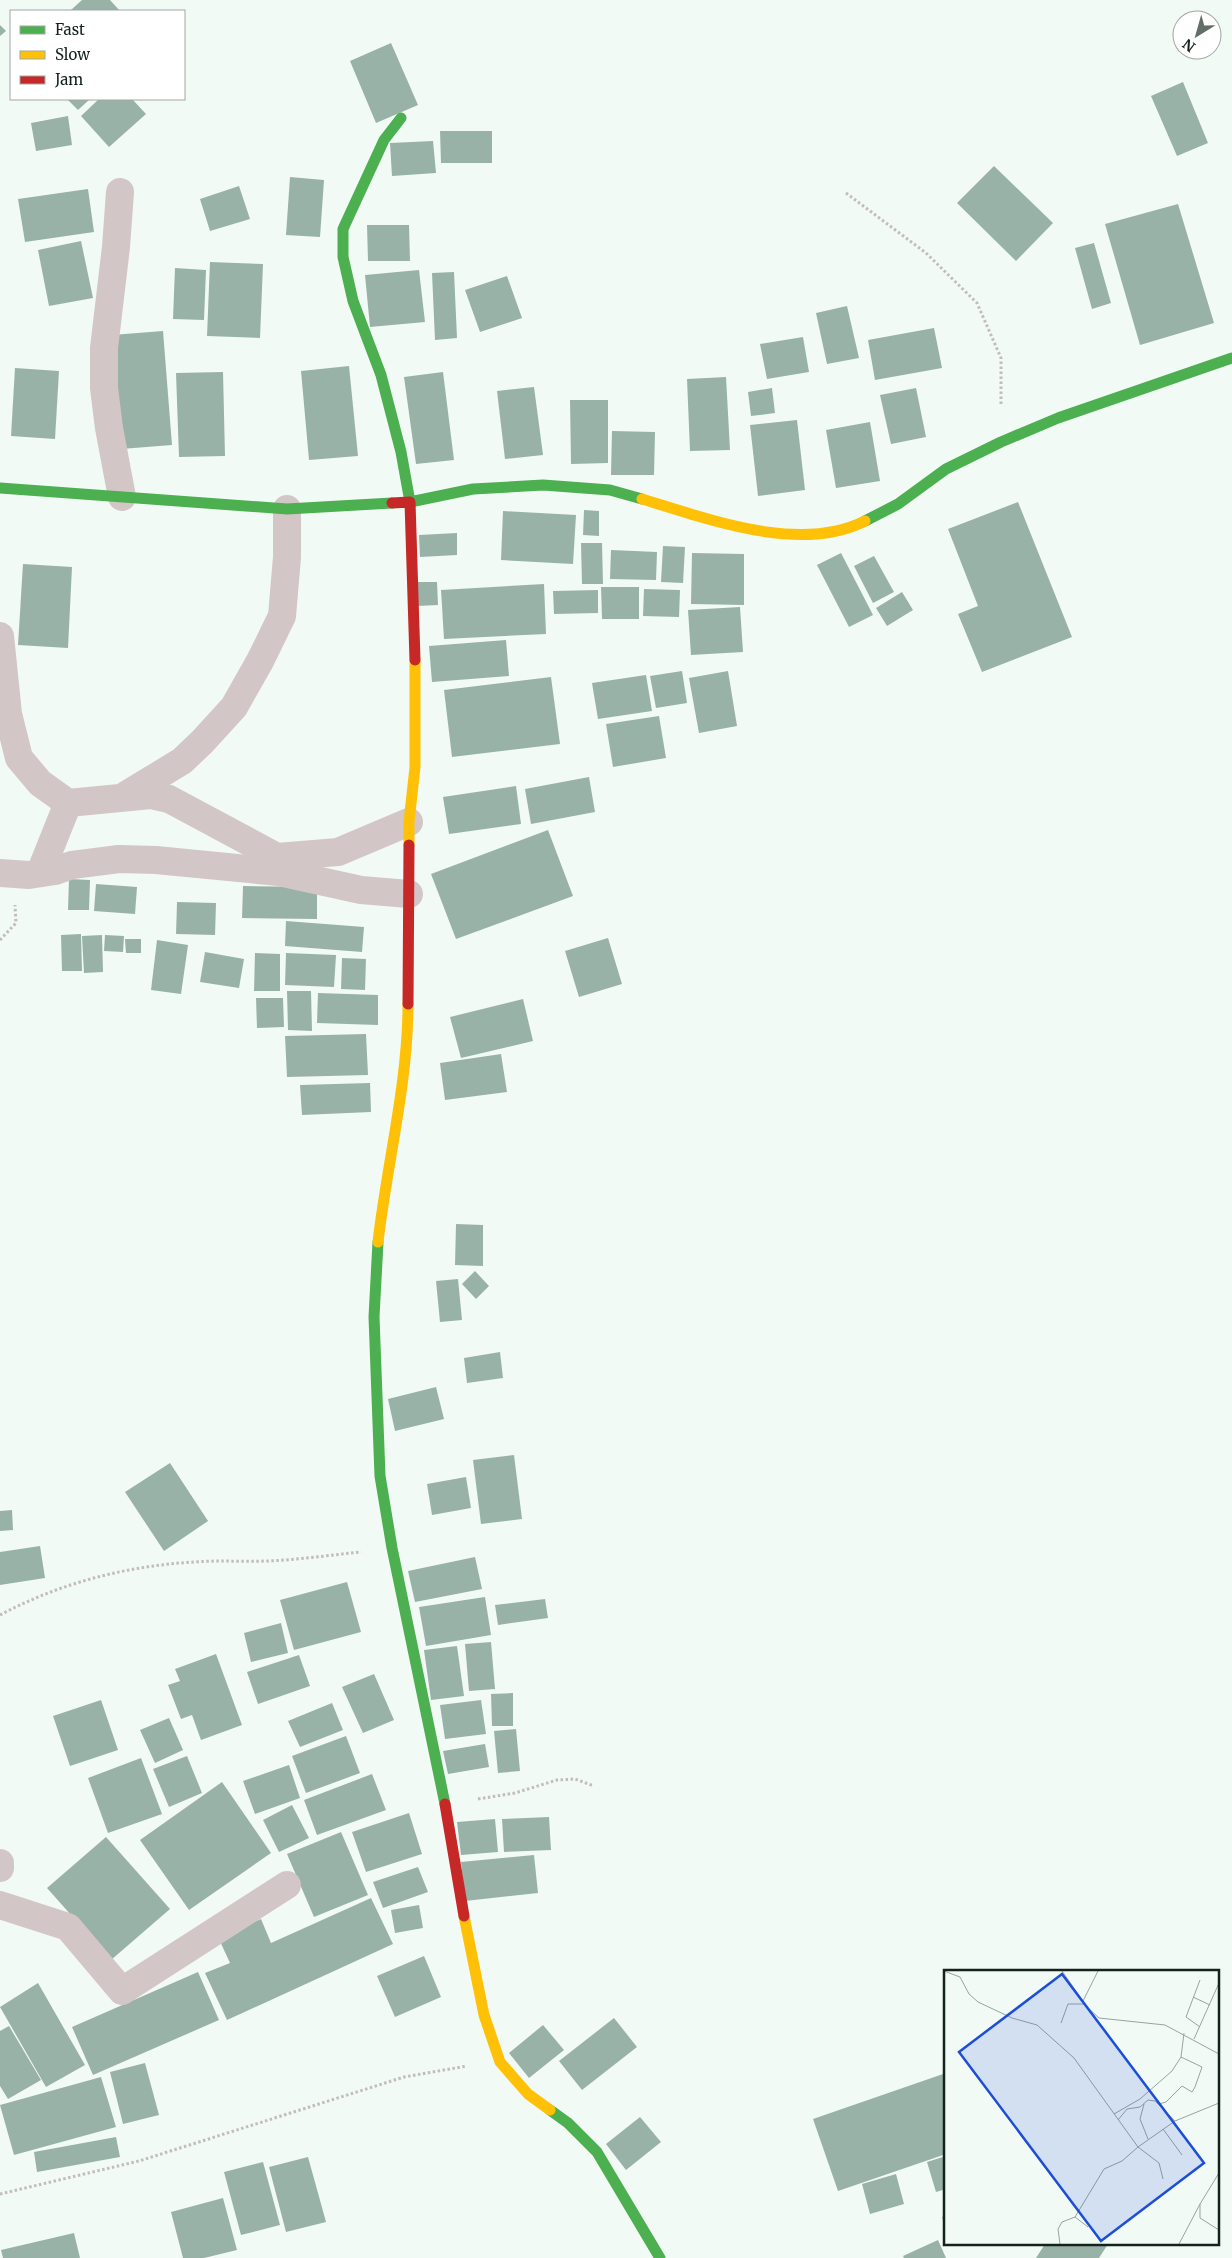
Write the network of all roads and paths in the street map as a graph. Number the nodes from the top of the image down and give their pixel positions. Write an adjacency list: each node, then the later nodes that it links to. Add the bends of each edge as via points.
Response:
1 (401, 118): 8 (street, via 384,140 343,229 343,257 352,302 381,375)
2 (120, 192): 7 (street, via 104,348 104,388)
3 (846, 193): 5 (path, via 926,254 977,304 1001,358)
4 (1232, 358): 5 (street, via 1058,418)
5 (1001, 442): 8 (street, via 946,469 898,504 853,527 800,536 723,523 610,490 533,485 473,489)
6 (0, 488): 7 (street)
7 (122, 497): 9 (street)
8 (410, 502): 9 (street); 14 (street, via 416,676)
9 (287, 509): 12 (street, via 282,616 234,707 182,761)
10 (0, 636): 11 (street)
11 (4, 711): 13 (street, via 19,758 40,783)
12 (122, 797): 13 (street); 14 (street, via 151,795 175,801 277,857 338,852)
13 (68, 803): 15 (street)
14 (409, 822): 16 (street)
15 (18, 874): 16 (street, via 119,859 156,860 279,872 361,890); 17 (path, via 16,923)
16 (409, 894): 18 (street, via 408,1016 399,1108 382,1207 374,1317 380,1476)
17 (0, 940)
18 (392, 1548): 19 (path, via 268,1561 193,1562 110,1572 60,1587); 21 (street)
19 (0, 1615)
20 (594, 1786): 21 (path, via 575,1779 557,1780 508,1795)
21 (445, 1801): 26 (street, via 467,1937 482,2006)
22 (0, 1863): 23 (street)
23 (0, 1868)
24 (287, 1885): 25 (street, via 122,1991 68,1927)
25 (0, 1905)
26 (500, 2062): 27 (path, via 404,2077 139,2161); 28 (street, via 528,2094 568,2123 597,2152)
27 (0, 2194)
28 (660, 2258)

